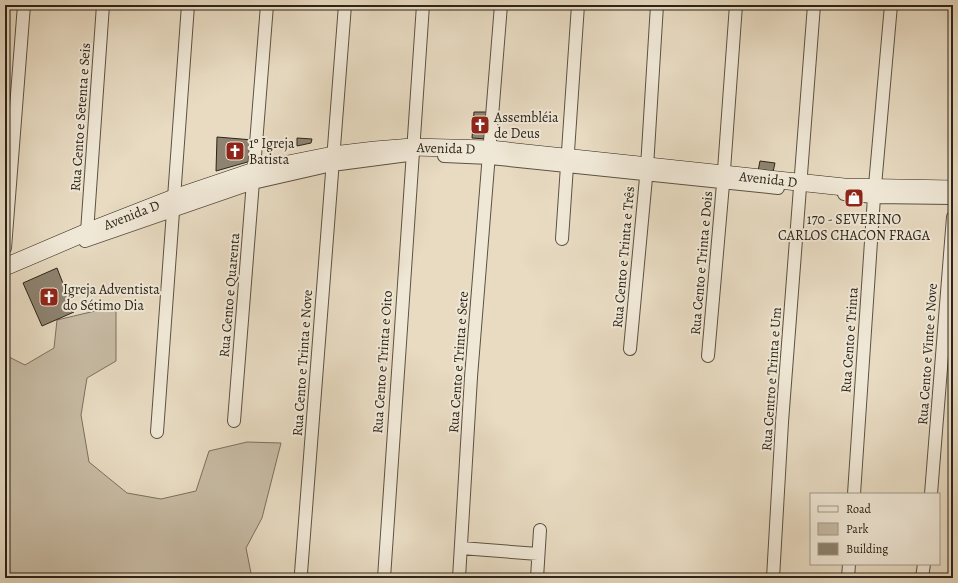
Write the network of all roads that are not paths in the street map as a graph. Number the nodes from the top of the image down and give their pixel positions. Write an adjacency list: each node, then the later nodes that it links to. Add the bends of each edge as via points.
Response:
1 (24, 5): 28 (street)
2 (103, 5): 26 (street, Rua Cento e Setenta e Seis)
3 (188, 5): 24 (street)
4 (267, 5): 18 (street, Rua Cento e Quarenta)
5 (344, 5): 15 (street, Rua Cento e Trinta e Nove)
6 (423, 5): 13 (street, Rua Cento e Trinta e Oito)
7 (501, 5): 14 (street, Rua Cento e Trinta e Sete)
8 (578, 5): 16 (street)
9 (657, 5): 17 (street, Rua Cento e Trinta e Três)
10 (736, 5): 19 (street, Rua Cento e Trinta e Dois)
11 (814, 5): 20 (street, Rua Centro e Trinta e Um)
12 (891, 5): 22 (street, Rua Cento e Trinta)
13 (412, 151): 14 (street, Avenida D); 15 (street, Avenida D); 42 (street, Rua Cento e Trinta e Oito)
14 (490, 154): 16 (street, Avenida D); 37 (street, Rua Cento e Trinta e Sete, via 471,377)
15 (333, 160): 18 (street, Avenida D); 41 (street, Rua Cento e Trinta e Nove)
16 (566, 162): 17 (street, Avenida D); 27 (street)
17 (646, 171): 19 (street, Avenida D); 30 (street, Rua Cento e Trinta e Três)
18 (254, 177): 24 (street, Avenida D); 32 (street, Rua Cento e Quarenta)
19 (724, 179): 20 (street, Avenida D); 31 (street, Rua Cento e Trinta e Dois)
20 (801, 186): 22 (street, Avenida D); 45 (street, Rua Centro e Trinta e Um, via 782,422)
21 (953, 189): 22 (street, Avenida D)
22 (875, 193): 23 (street, Avenida D); 34 (street, Rua Cento e Trinta)
23 (953, 198)
24 (173, 204): 26 (street, Avenida D); 29 (street, Avenida D, via 64,249); 33 (street)
25 (953, 217): 35 (street, Rua Cento e Vinte e Nove)
26 (86, 232): 29 (street, Avenida D)
27 (562, 238)
28 (5, 248)
29 (5, 270)
30 (630, 349)
31 (708, 356)
32 (234, 421)
33 (157, 432)
34 (854, 493)
35 (931, 493)
36 (540, 530): 38 (street)
37 (461, 548): 38 (street); 43 (street, Rua Cento e Trinta e Sete)
38 (538, 554): 44 (street)
39 (849, 565): 46 (street)
40 (924, 565): 47 (street)
41 (301, 573)
42 (384, 578)
43 (459, 578)
44 (537, 578)
45 (773, 578)
46 (848, 578)
47 (922, 578)

